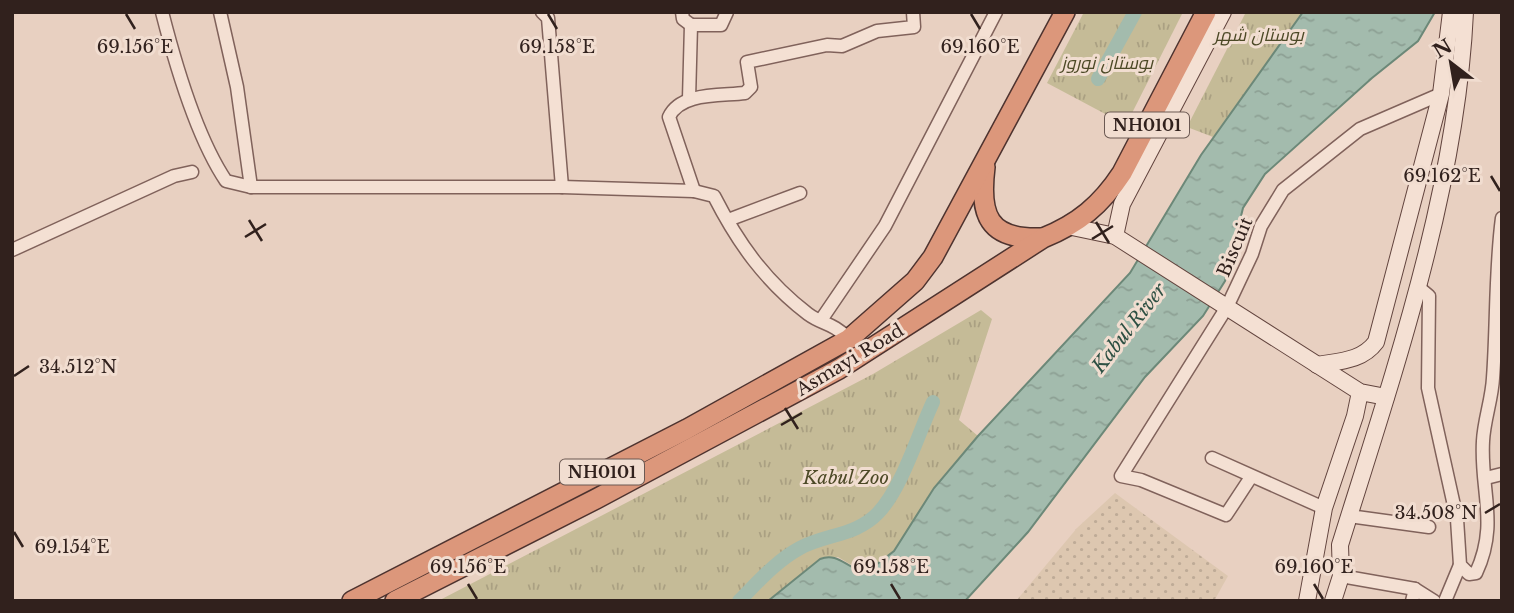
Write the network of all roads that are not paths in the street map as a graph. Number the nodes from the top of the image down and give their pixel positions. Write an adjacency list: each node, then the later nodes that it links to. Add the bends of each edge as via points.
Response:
1 (162, 12): 18 (street, via 173,55 218,169 226,181)
2 (220, 12): 18 (street, via 237,87)
3 (682, 12): 13 (street)
4 (727, 12): 13 (street, via 721,25)
5 (913, 12): 15 (street, via 914,27 877,32 842,46 814,47 747,62 751,87 745,93)
6 (996, 12): 30 (street, via 885,226)
7 (1065, 12): 16 (highway, Asmayi Road / NH0101)
8 (1206, 12): 24 (highway, Asmayi Road / NH0101, via 1122,173 1108,194)
9 (1223, 12): 25 (main road, via 1122,204)
10 (1451, 12): 14 (main road)
11 (1465, 12): 28 (main road, via 1457,112)
12 (549, 14): 19 (street)
13 (691, 25): 15 (street)
14 (1441, 94): 29 (street, Biscuit, via 1360,130 1283,190); 32 (main road, via 1376,342 1368,353 1354,359)
15 (689, 99): 20 (street, via 673,108 668,117)
16 (987, 155): 26 (highway, NH0101, via 982,201 988,218 1004,235); 31 (highway, Asmayi Road / NH0101, via 933,257 907,289)
17 (192, 172): 27 (street)
18 (251, 187): 19 (street)
19 (562, 187): 20 (street)
20 (694, 191): 23 (street, via 714,196)
21 (800, 193): 23 (street)
22 (1502, 218): 38 (street, via 1493,380 1482,442)
23 (728, 220): 30 (street, via 735,238 766,275)
24 (1072, 227): 25 (main road); 26 (highway, Asmayi Road / NH0101)
25 (1115, 236): 29 (main road)
26 (1043, 238): 46 (highway, Asmayi Road / NH0101, via 839,369)
27 (12, 250)
28 (1417, 286): 34 (main road); 42 (street, via 1429,296 1428,388 1457,519)
29 (1222, 304): 32 (main road); 37 (street, Biscuit, via 1121,476 1226,515)
30 (821, 320): 31 (street, via 835,325)
31 (849, 339): 45 (highway, Asmayi Road / NH0101, via 687,429)
32 (1317, 365): 33 (main road)
33 (1360, 392): 34 (main road); 39 (main road)
34 (1386, 397): 40 (main road)
35 (1212, 458): 37 (street)
36 (1502, 474): 38 (street)
37 (1251, 477): 39 (street)
38 (1486, 478): 42 (street, via 1489,513 1483,557 1476,573 1469,574)
39 (1324, 508): 47 (main road)
40 (1349, 516): 41 (street); 43 (main road, via 1340,545)
41 (1429, 527)
42 (1460, 565): 50 (street)
43 (1341, 576): 44 (street); 48 (main road)
44 (1413, 595): 49 (street)
45 (352, 601)
46 (395, 601)
47 (1307, 601)
48 (1333, 601)
49 (1434, 601)
50 (1445, 601)

